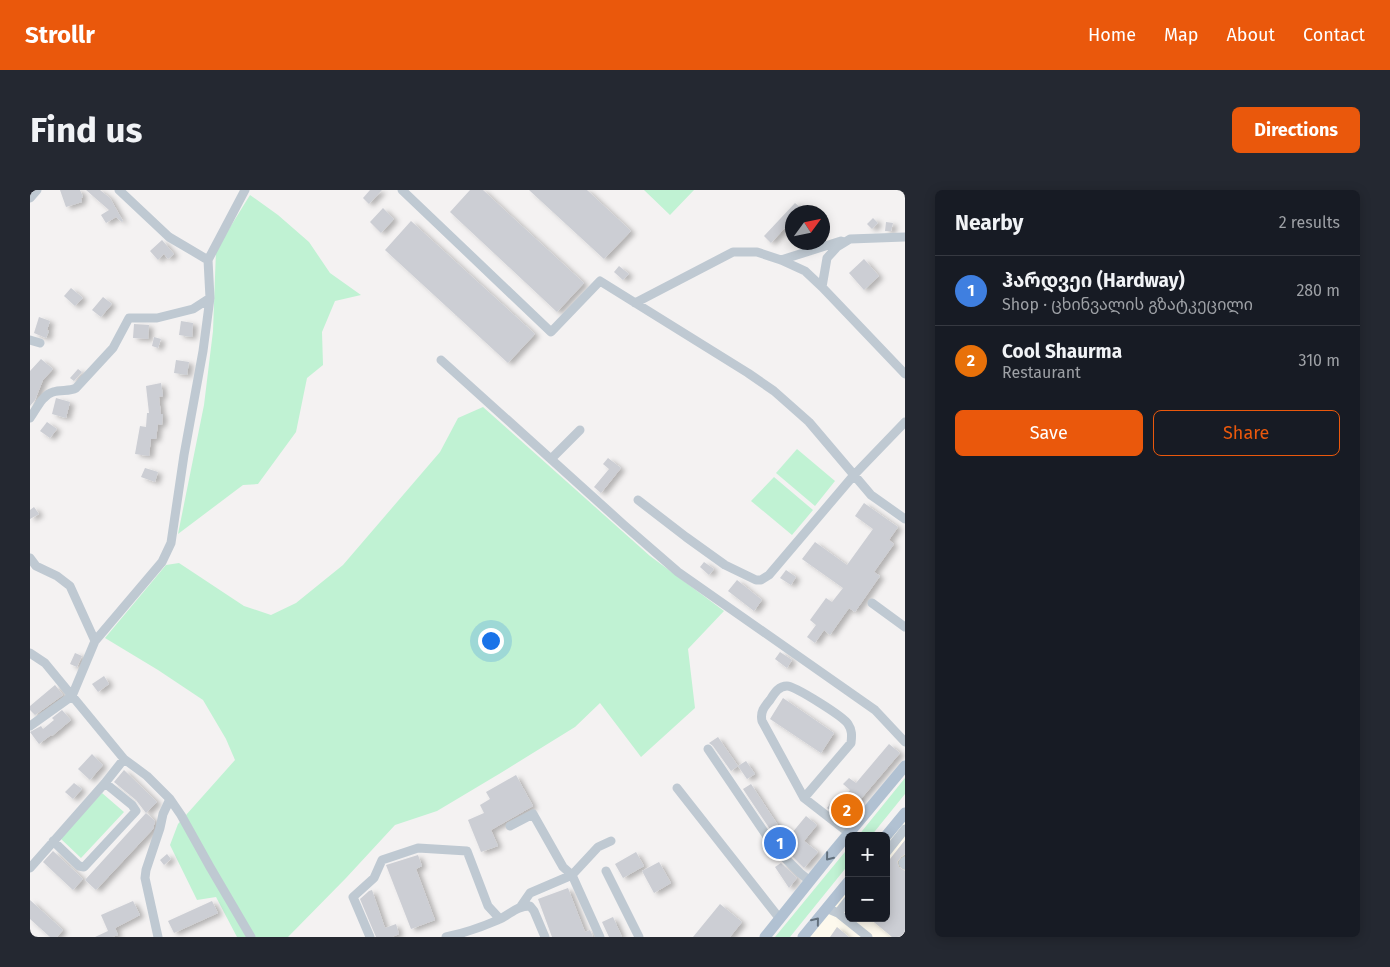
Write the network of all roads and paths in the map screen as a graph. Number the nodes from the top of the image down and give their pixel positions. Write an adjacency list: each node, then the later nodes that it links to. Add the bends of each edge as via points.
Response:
1 (37, 190): 5 (street)
2 (119, 190): 8 (street, via 169,237)
3 (245, 190): 8 (street)
4 (402, 190): 12 (street, via 551,332 600,281)
5 (30, 198)
6 (905, 237): 7 (street)
7 (850, 239): 9 (street); 10 (street, via 827,258)
8 (208, 260): 11 (street)
9 (781, 260): 10 (street, via 805,271); 12 (street, via 757,252 733,252)
10 (822, 287): 16 (street)
11 (210, 298): 17 (street, via 193,309 157,318 129,318 113,348 76,388 53,392 45,397); 27 (street, via 171,542 162,562)
12 (635, 303): 21 (street, via 774,391 810,422)
13 (30, 340): 14 (street)
14 (40, 343)
15 (441, 360): 20 (street)
16 (905, 374)
17 (30, 418)
18 (905, 422): 21 (street)
19 (580, 430): 20 (street)
20 (551, 459): 31 (street, via 678,572 875,710)
21 (854, 475): 22 (street, via 769,575 761,580 725,565); 23 (street, via 871,495)
22 (638, 500)
23 (905, 519)
24 (30, 558): 27 (street, via 36,566 70,586)
25 (872, 603): 26 (street)
26 (905, 627)
27 (95, 641): 29 (street)
28 (30, 653): 29 (street, via 46,663)
29 (72, 696): 30 (street); 33 (street)
30 (30, 726)
31 (904, 740)
32 (708, 749): 54 (street, via 775,848)
33 (124, 760): 35 (street); 38 (street, via 147,776)
34 (905, 766): 43 (main road)
35 (105, 783): 46 (street); 46 (street, via 136,811 84,867)
36 (677, 788): 60 (street)
37 (804, 798): 37 (street, via 762,721 763,708 780,688 788,686 800,690 847,722 852,733 851,742); 42 (street)
38 (170, 799): 61 (street, via 145,878); 62 (street)
39 (905, 812): 44 (main road)
40 (510, 826): 53 (street, via 533,814 563,867)
41 (905, 829): 48 (street)
42 (848, 832)
43 (850, 832)
44 (889, 832)
45 (845, 838): 54 (main road, one-way to 54)
46 (53, 841): 51 (street)
47 (611, 842): 53 (street, via 598,847)
48 (890, 848)
49 (905, 860): 50 (street)
50 (905, 865)
51 (30, 868)
52 (606, 871): 67 (street)
53 (572, 875): 57 (street, via 530,893); 66 (street)
54 (810, 881): 60 (main road)
55 (845, 888): 58 (main road)
56 (845, 902): 58 (street)
57 (521, 906): 59 (street); 65 (street, via 530,906 534,911)
58 (833, 910): 69 (main road, one-way to 58); 70 (street)
59 (500, 919): 63 (street, via 488,906 468,852 418,848 382,860 374,878 353,897); 64 (street)
60 (780, 919): 68 (main road)
61 (158, 937)
62 (251, 937)
63 (370, 937)
64 (446, 937)
65 (545, 937)
66 (600, 937)
67 (639, 937)
68 (766, 937)
69 (804, 937)
70 (868, 937)

